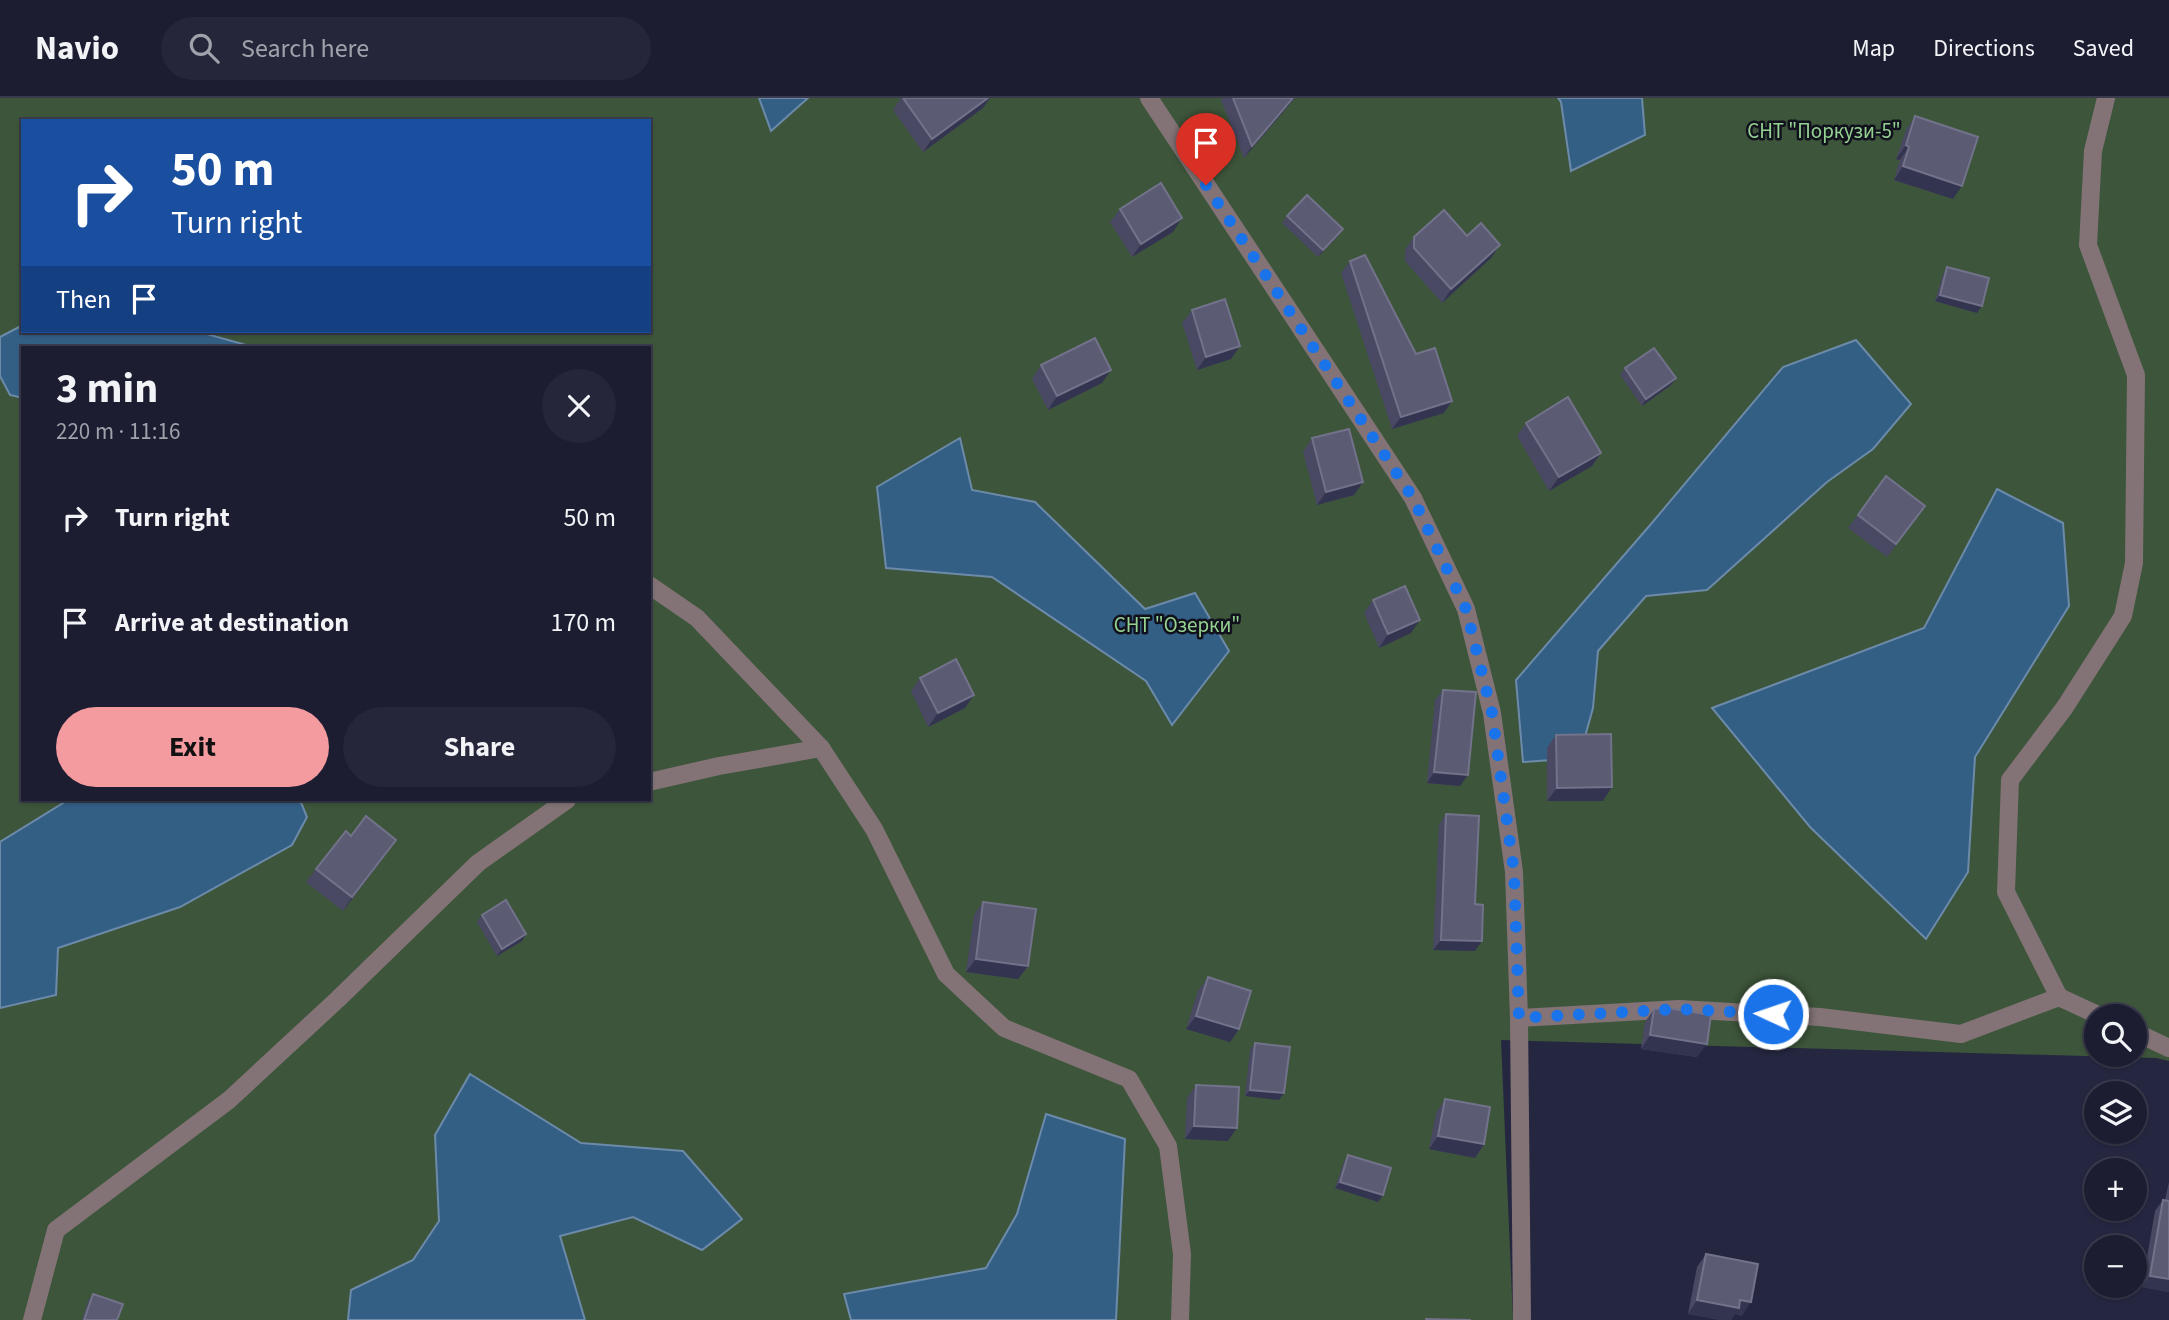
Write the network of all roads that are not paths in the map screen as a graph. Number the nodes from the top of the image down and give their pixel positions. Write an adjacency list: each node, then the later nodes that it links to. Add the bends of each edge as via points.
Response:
1 (1149, 98): 9 (street, via 1413,498 1466,609 1492,713 1514,872)
2 (2106, 98): 7 (street, via 2093,151 2088,245 2136,375 2134,563 2123,617 2010,780 2006,892)
3 (651, 586): 4 (street, via 698,618)
4 (821, 748): 5 (street); 13 (street, via 874,829 946,974 1004,1028 1129,1079 1168,1146 1182,1254)
5 (651, 782)
6 (566, 801): 12 (street, via 478,863 229,1100 56,1230)
7 (2059, 997): 8 (street); 9 (street, via 1961,1034 1820,1017 1678,1009)
8 (2084, 1009)
9 (1519, 1018): 14 (street)
10 (2147, 1038): 11 (street)
11 (2169, 1048)
12 (32, 1320)
13 (1180, 1320)
14 (1522, 1320)

